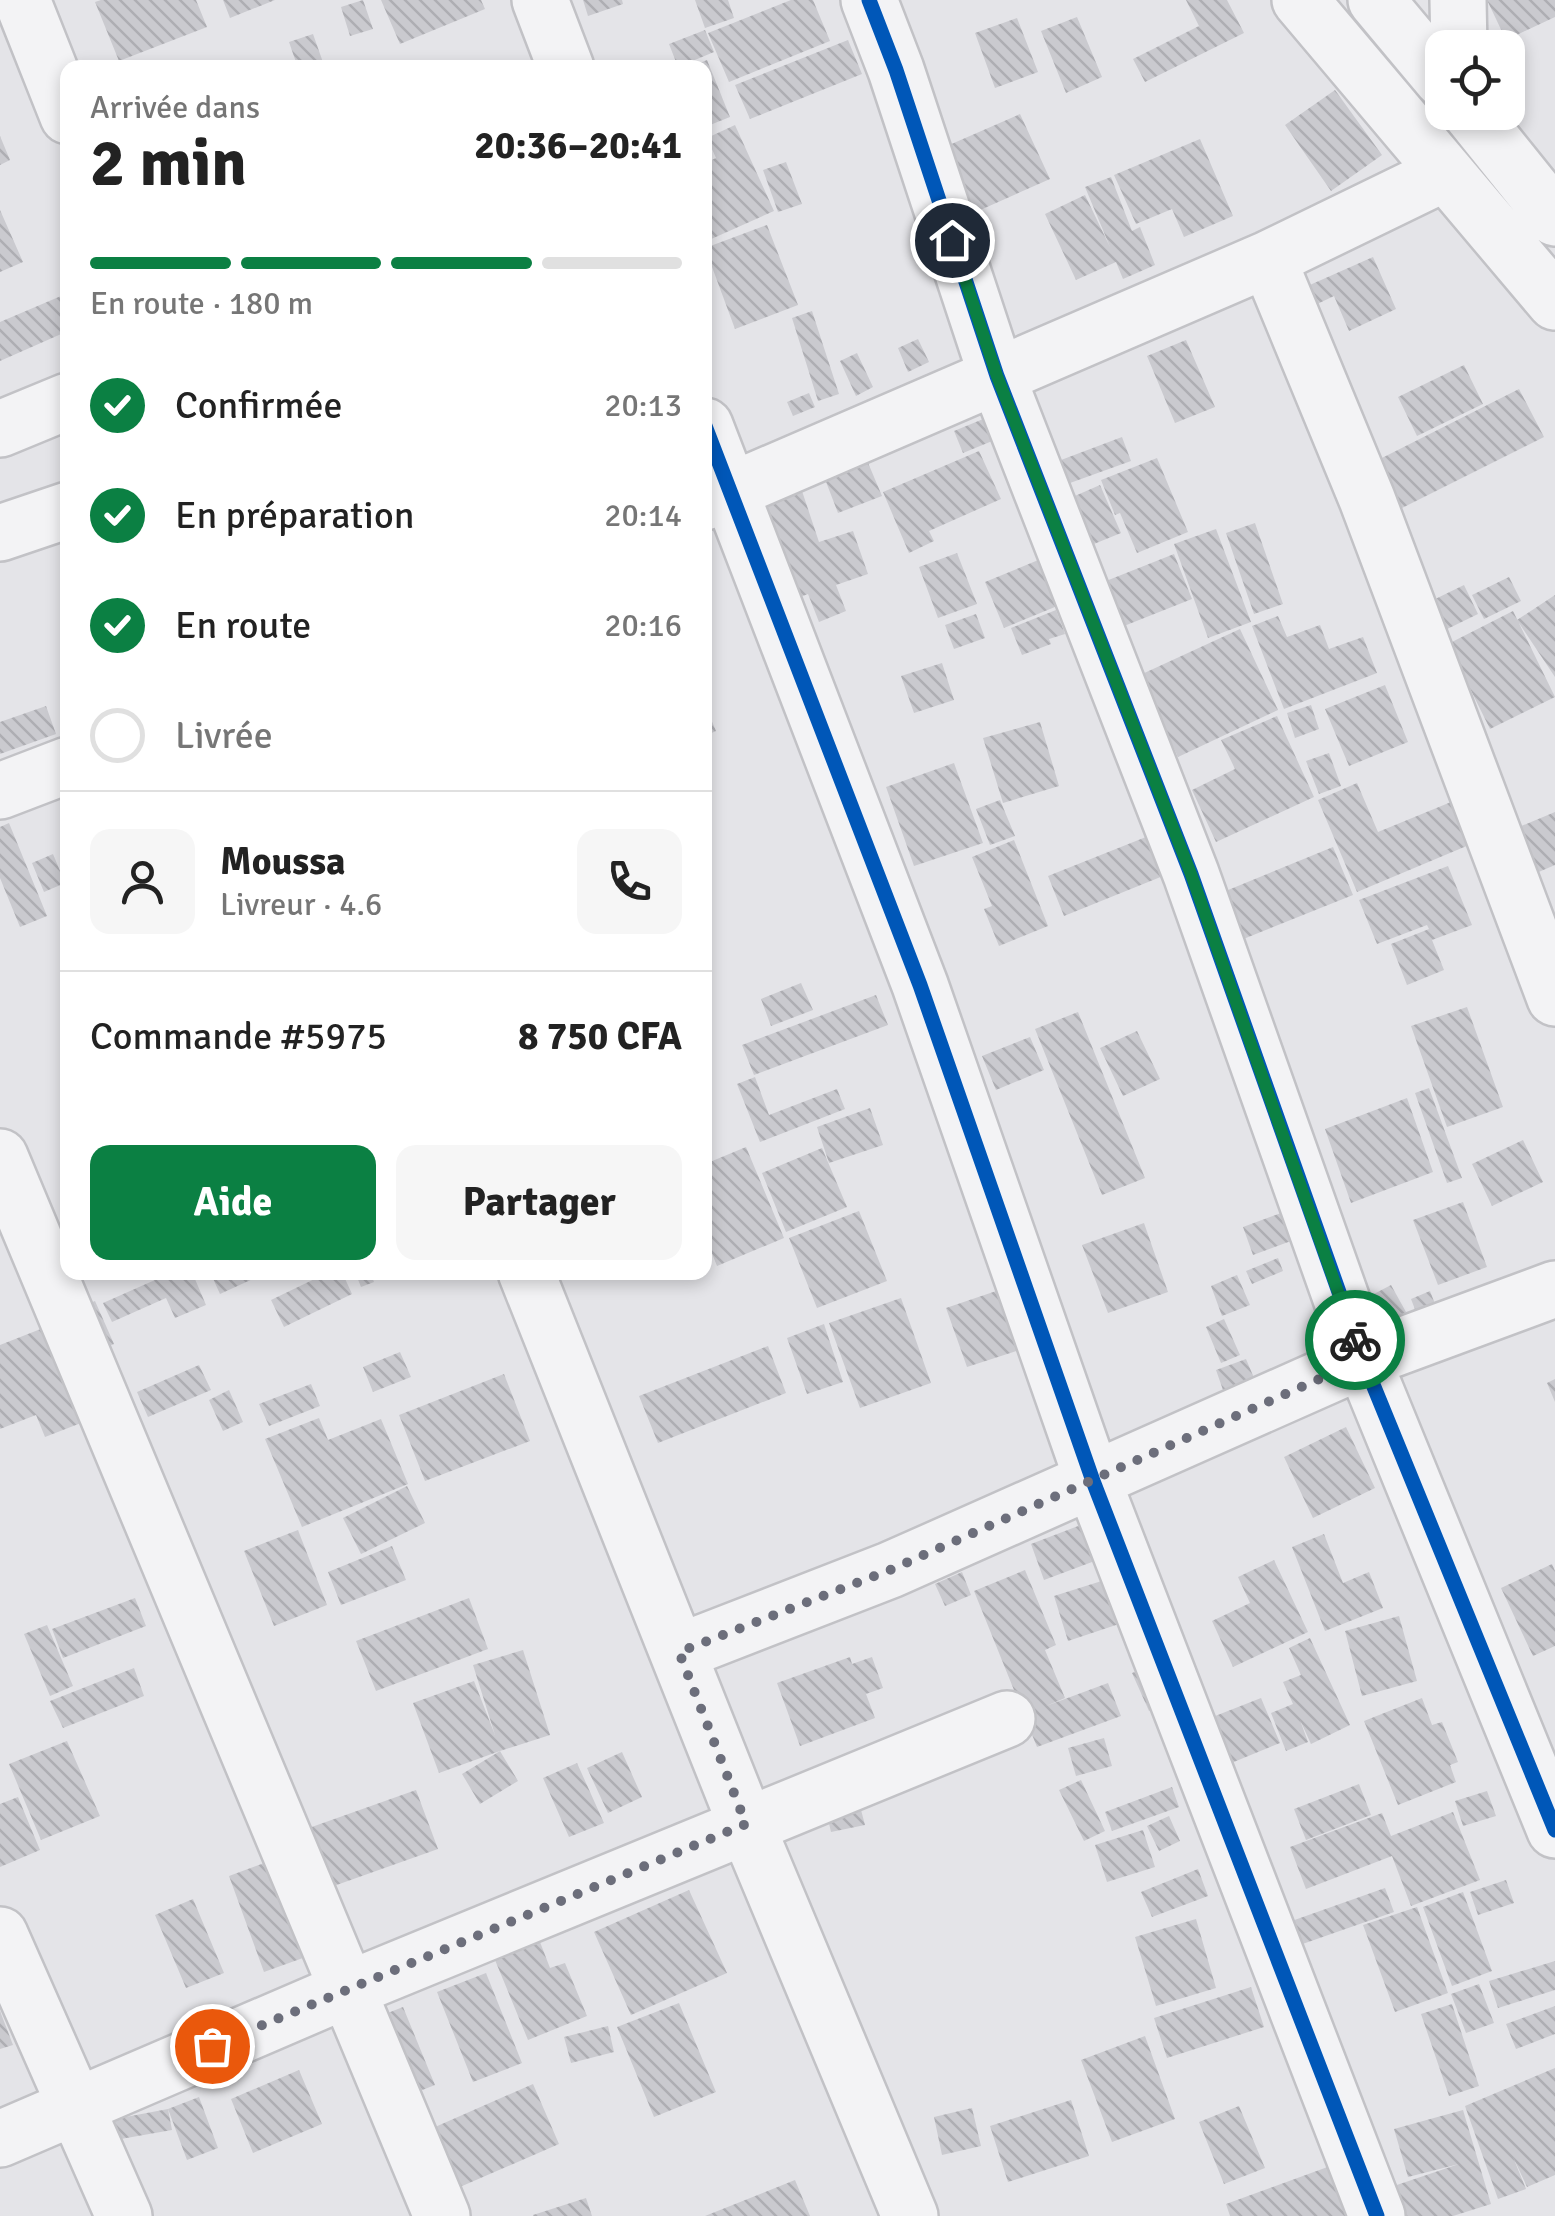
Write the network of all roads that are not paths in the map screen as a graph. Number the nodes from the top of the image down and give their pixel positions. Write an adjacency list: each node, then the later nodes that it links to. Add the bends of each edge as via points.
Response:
1 (22, 0): 10 (street)
2 (540, 0): 9 (street)
3 (869, 0): 16 (street)
4 (1300, 0): 12 (street)
5 (1376, 0): 8 (street)
6 (1458, 0): 7 (street)
7 (1459, 30)
8 (1425, 59)
9 (563, 60)
10 (60, 96)
11 (1484, 130): 13 (street)
12 (1445, 173): 14 (street); 15 (street)
13 (1555, 218)
14 (1268, 259): 16 (street); 25 (street, via 1367,499)
15 (1555, 302)
16 (997, 376): 20 (street); 29 (street, via 1191,874)
17 (60, 405): 18 (street)
18 (0, 429)
19 (712, 464): 20 (street)
20 (718, 496): 30 (street, via 920,985)
21 (60, 513): 22 (street)
22 (0, 533)
23 (60, 767): 24 (street)
24 (0, 790)
25 (1555, 998)
26 (0, 1156): 36 (street)
27 (529, 1280): 31 (street)
28 (1555, 1289): 29 (street)
29 (1362, 1360): 30 (street); 34 (street)
30 (1092, 1481): 31 (street); 42 (street)
31 (679, 1652): 33 (street)
32 (1006, 1719): 33 (street)
33 (746, 1824): 36 (street); 41 (street)
34 (1555, 1830)
35 (0, 1935): 37 (street)
36 (348, 1989): 37 (street); 40 (street)
37 (76, 2104): 38 (street); 39 (street)
38 (0, 2139)
39 (124, 2216)
40 (442, 2216)
41 (910, 2216)
42 (1376, 2216)

